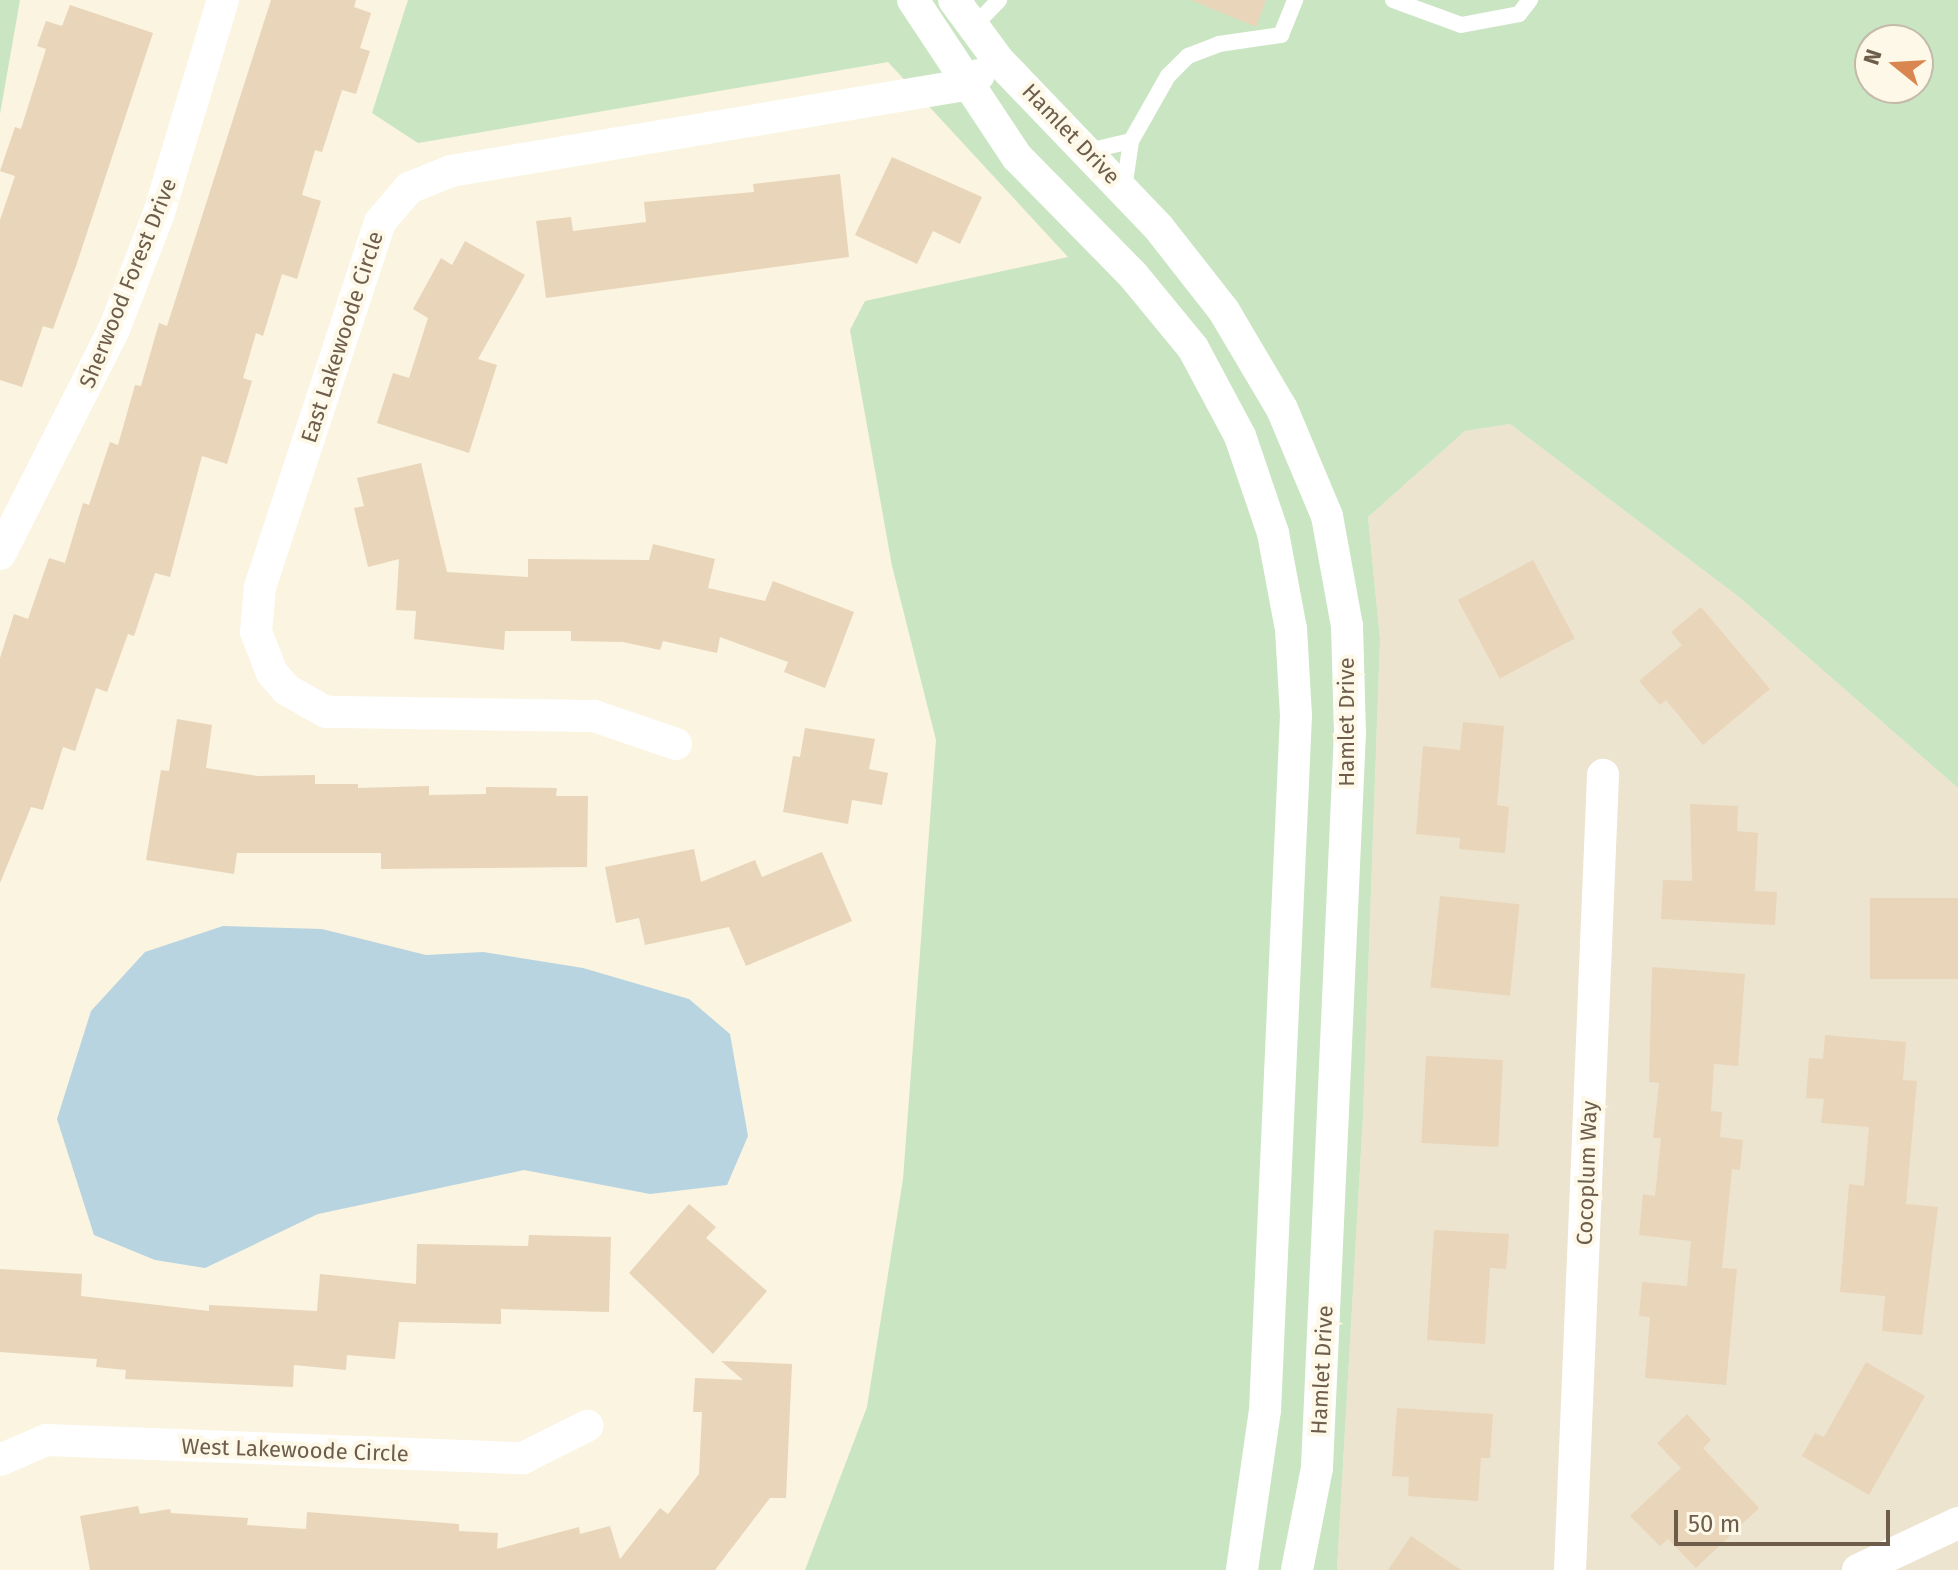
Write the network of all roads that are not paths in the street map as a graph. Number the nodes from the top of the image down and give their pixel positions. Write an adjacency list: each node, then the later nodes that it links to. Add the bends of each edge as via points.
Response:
1 (223, 0): 14 (street, Sherwood Forest Drive, via 159,213 115,327)
2 (913, 0): 10 (street)
3 (954, 0): 8 (street, Hamlet Drive)
4 (999, 0): 8 (lane)
5 (1295, 0): 11 (lane, via 1281,35 1231,42 1188,56 1168,76)
6 (1393, 0): 7 (lane, via 1461,25 1519,14)
7 (1530, 0)
8 (974, 26): 9 (street, Hamlet Drive)
9 (999, 61): 10 (street, East Lakewoode Circle); 12 (street, Hamlet Drive)
10 (965, 85): 15 (street, East Lakewoode Circle, via 451,171 409,188 380,222 260,587 256,632 272,673 287,690 326,712 594,716); 20 (street, via 1017,157 1133,275 1193,348 1240,436 1273,533 1291,629 1296,715 1265,1410)
11 (1131, 141): 12 (lane); 13 (lane)
12 (1088, 151): 13 (street, Hamlet Drive)
13 (1124, 189): 21 (street, Hamlet Drive, via 1224,311 1282,409 1327,516 1347,626 1350,732 1320,1422 1317,1468)
14 (0, 554)
15 (676, 744)
16 (1603, 775): 22 (street, Cocoplum Way)
17 (587, 1426): 18 (street, West Lakewoode Circle, via 523,1458 46,1440)
18 (0, 1460)
19 (1958, 1523): 23 (street)
20 (1242, 1570)
21 (1297, 1570)
22 (1570, 1570)
23 (1858, 1570)

